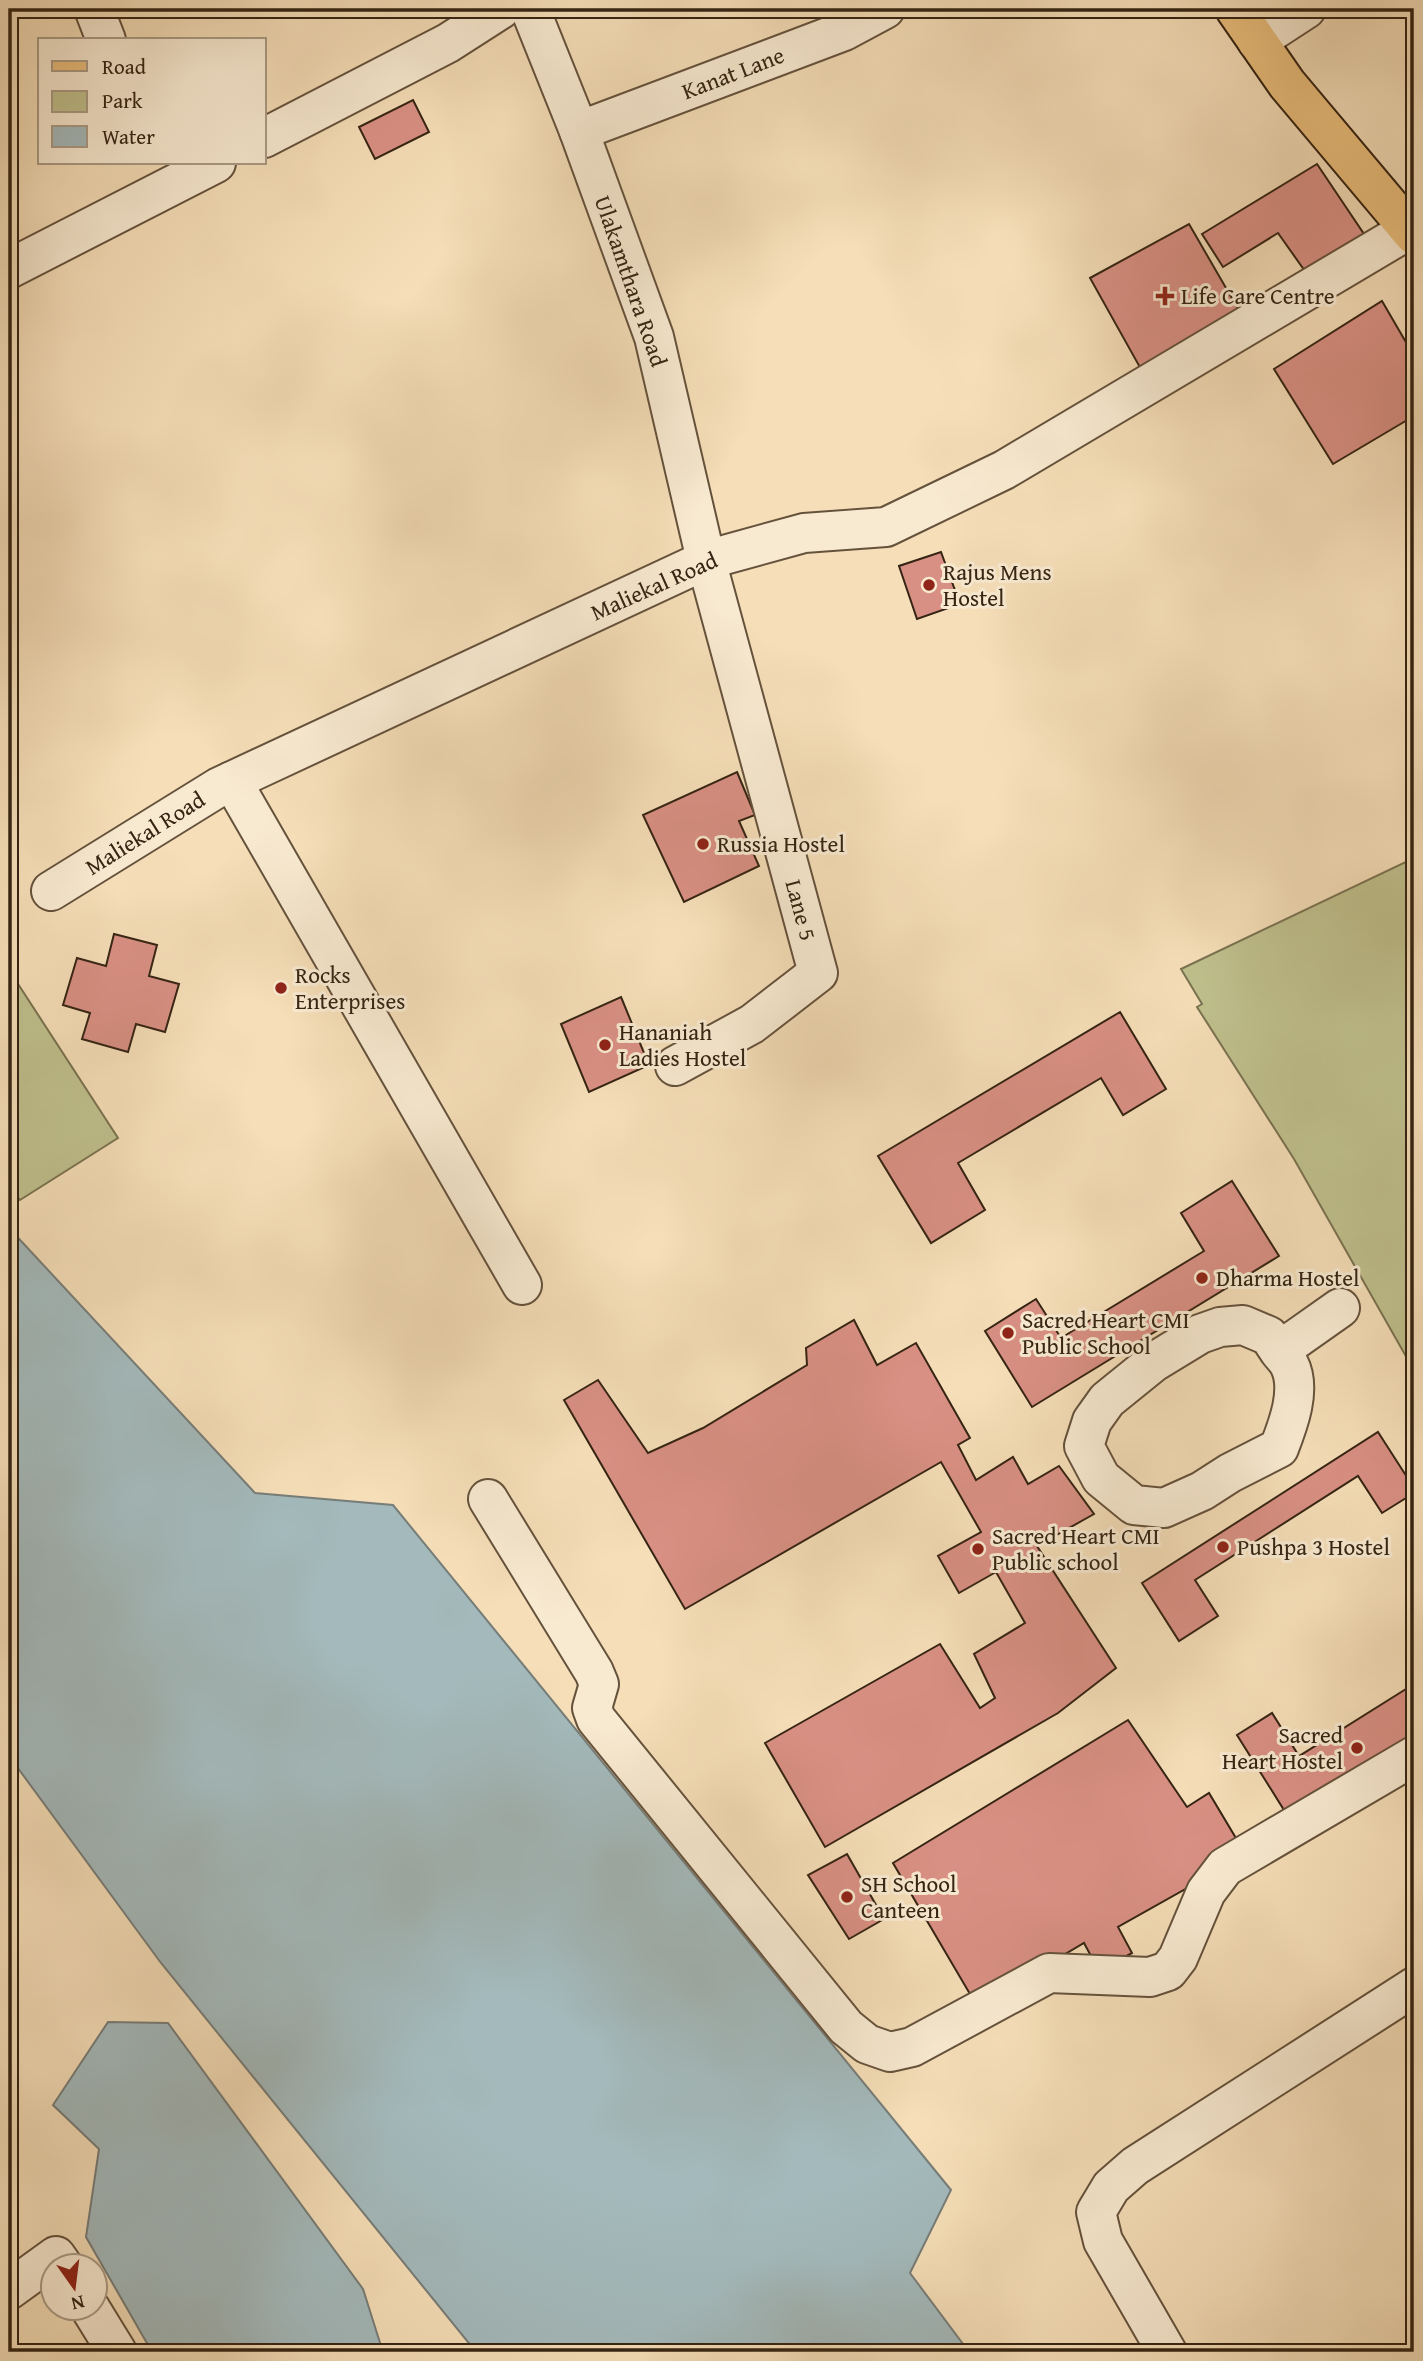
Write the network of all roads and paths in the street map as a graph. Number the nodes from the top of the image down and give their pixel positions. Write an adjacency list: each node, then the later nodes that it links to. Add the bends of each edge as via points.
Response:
1 (93, 9): 7 (street)
2 (501, 9): 10 (street, via 448,43)
3 (530, 9): 9 (street, Ulakamthara Road)
4 (885, 9): 9 (street, Kanat Lane, via 844,31)
5 (1235, 9): 8 (main road)
6 (1306, 9): 8 (street)
7 (105, 38)
8 (1257, 41): 13 (main road, via 1287,84)
9 (579, 131): 15 (street, Ulakamthara Road, via 654,337)
10 (266, 137)
11 (212, 164): 12 (street)
12 (159, 176): 14 (street)
13 (1412, 232): 15 (street, Maliekal Road, via 1004,470 886,527 804,533)
14 (9, 269)
15 (706, 560): 16 (street, Maliekal Road); 19 (street, Lane 5, via 818,973 752,1024)
16 (226, 784): 17 (street, Maliekal Road); 18 (street); 20 (street)
17 (51, 891)
18 (339, 1016)
19 (676, 1066)
20 (522, 1285)
21 (1340, 1308): 22 (street)
22 (1279, 1350): 22 (street, via 1290,1365 1293,1380 1293,1412 1279,1448 1164,1508 1134,1505 1101,1478 1084,1446 1092,1421 1107,1400 1154,1362 1220,1327 1243,1325 1269,1336)
23 (488, 1499): 24 (street, via 594,1672 599,1684 592,1708 596,1719 846,2027 867,2044 890,2052 912,2047 1049,1973 1150,1977 1168,1971 1206,1892 1225,1867)
24 (1414, 1756)
25 (1414, 1987): 30 (street, via 1135,2166 1111,2187 1097,2212 1102,2241)
26 (38, 2269): 27 (street)
27 (9, 2290)
28 (99, 2322): 29 (street)
29 (117, 2352)
30 (1167, 2352)

